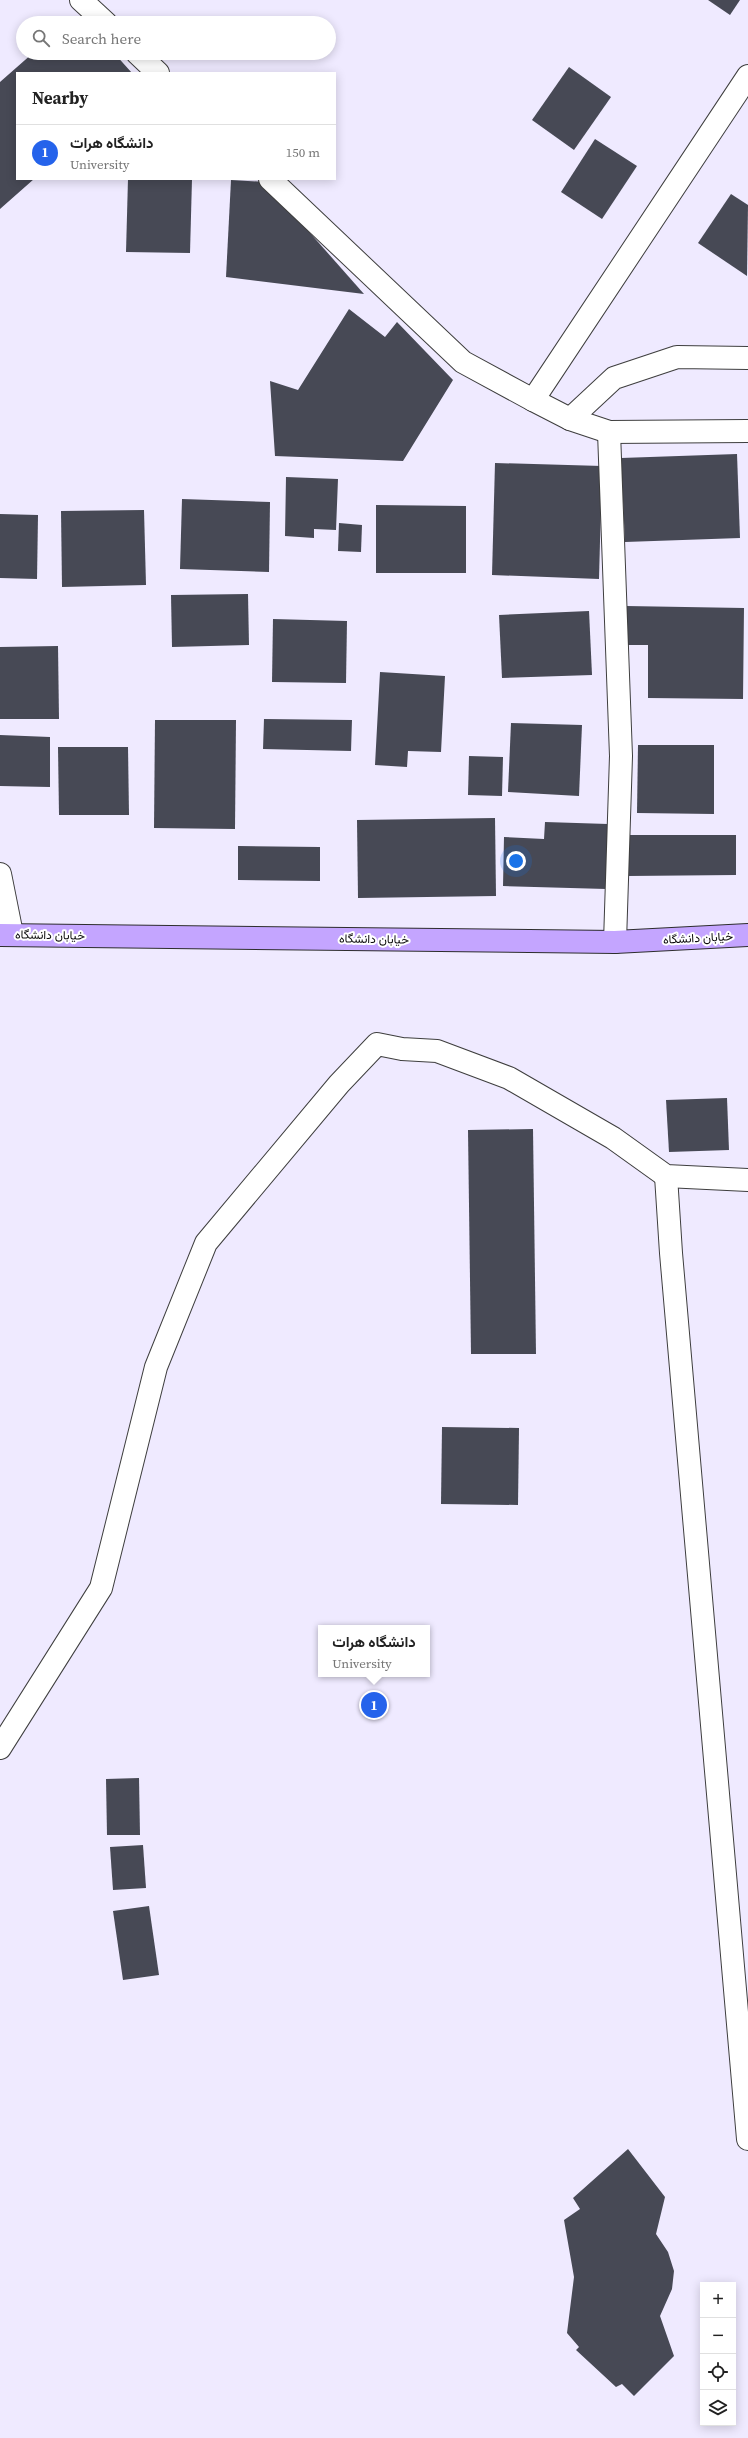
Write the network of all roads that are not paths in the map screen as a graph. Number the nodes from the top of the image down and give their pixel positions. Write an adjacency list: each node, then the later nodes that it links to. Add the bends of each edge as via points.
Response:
1 (82, 0): 2 (street)
2 (99, 16)
3 (144, 60): 4 (street)
4 (157, 72)
5 (748, 76): 8 (street)
6 (271, 180): 8 (street, via 463,362)
7 (748, 358): 9 (street, via 677,357 614,378)
8 (533, 400): 9 (street)
9 (570, 419): 11 (street)
10 (748, 431): 11 (street)
11 (609, 432): 15 (street, via 621,756)
12 (0, 874): 13 (street)
13 (6, 934): 15 (street, خیابان دانشگاه)
14 (748, 935): 15 (street, خیابان دانشگاه)
15 (615, 942)
16 (666, 1176): 17 (street); 18 (street, via 613,1138 509,1078 437,1051 402,1049 377,1044 338,1084 206,1243 156,1367 101,1588); 19 (street, via 671,1261)
17 (748, 1180)
18 (0, 1748)
19 (748, 2139)

